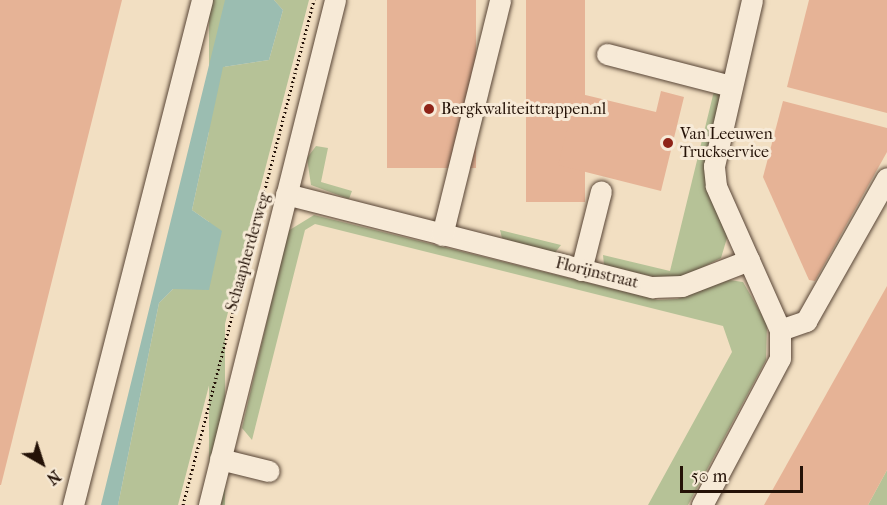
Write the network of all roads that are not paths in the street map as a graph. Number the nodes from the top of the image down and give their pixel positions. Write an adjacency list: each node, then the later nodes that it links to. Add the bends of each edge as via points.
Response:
1 (202, 0): 16 (street)
2 (335, 0): 9 (street, Schaapherderweg)
3 (500, 0): 10 (street)
4 (752, 0): 6 (street)
5 (607, 54): 6 (street)
6 (731, 86): 11 (street, via 714,166 716,186)
7 (887, 178): 13 (street, via 806,321)
8 (601, 191): 12 (street)
9 (286, 195): 10 (street, Florijnstraat); 14 (street, Schaapherderweg)
10 (442, 235): 12 (street, Florijnstraat)
11 (749, 260): 12 (street, Florijnstraat, via 668,288); 13 (street)
12 (581, 270)
13 (780, 330): 18 (street, via 777,371)
14 (220, 459): 15 (street); 17 (street, Schaapherderweg)
15 (269, 471)
16 (73, 505)
17 (209, 505)
18 (702, 505)

